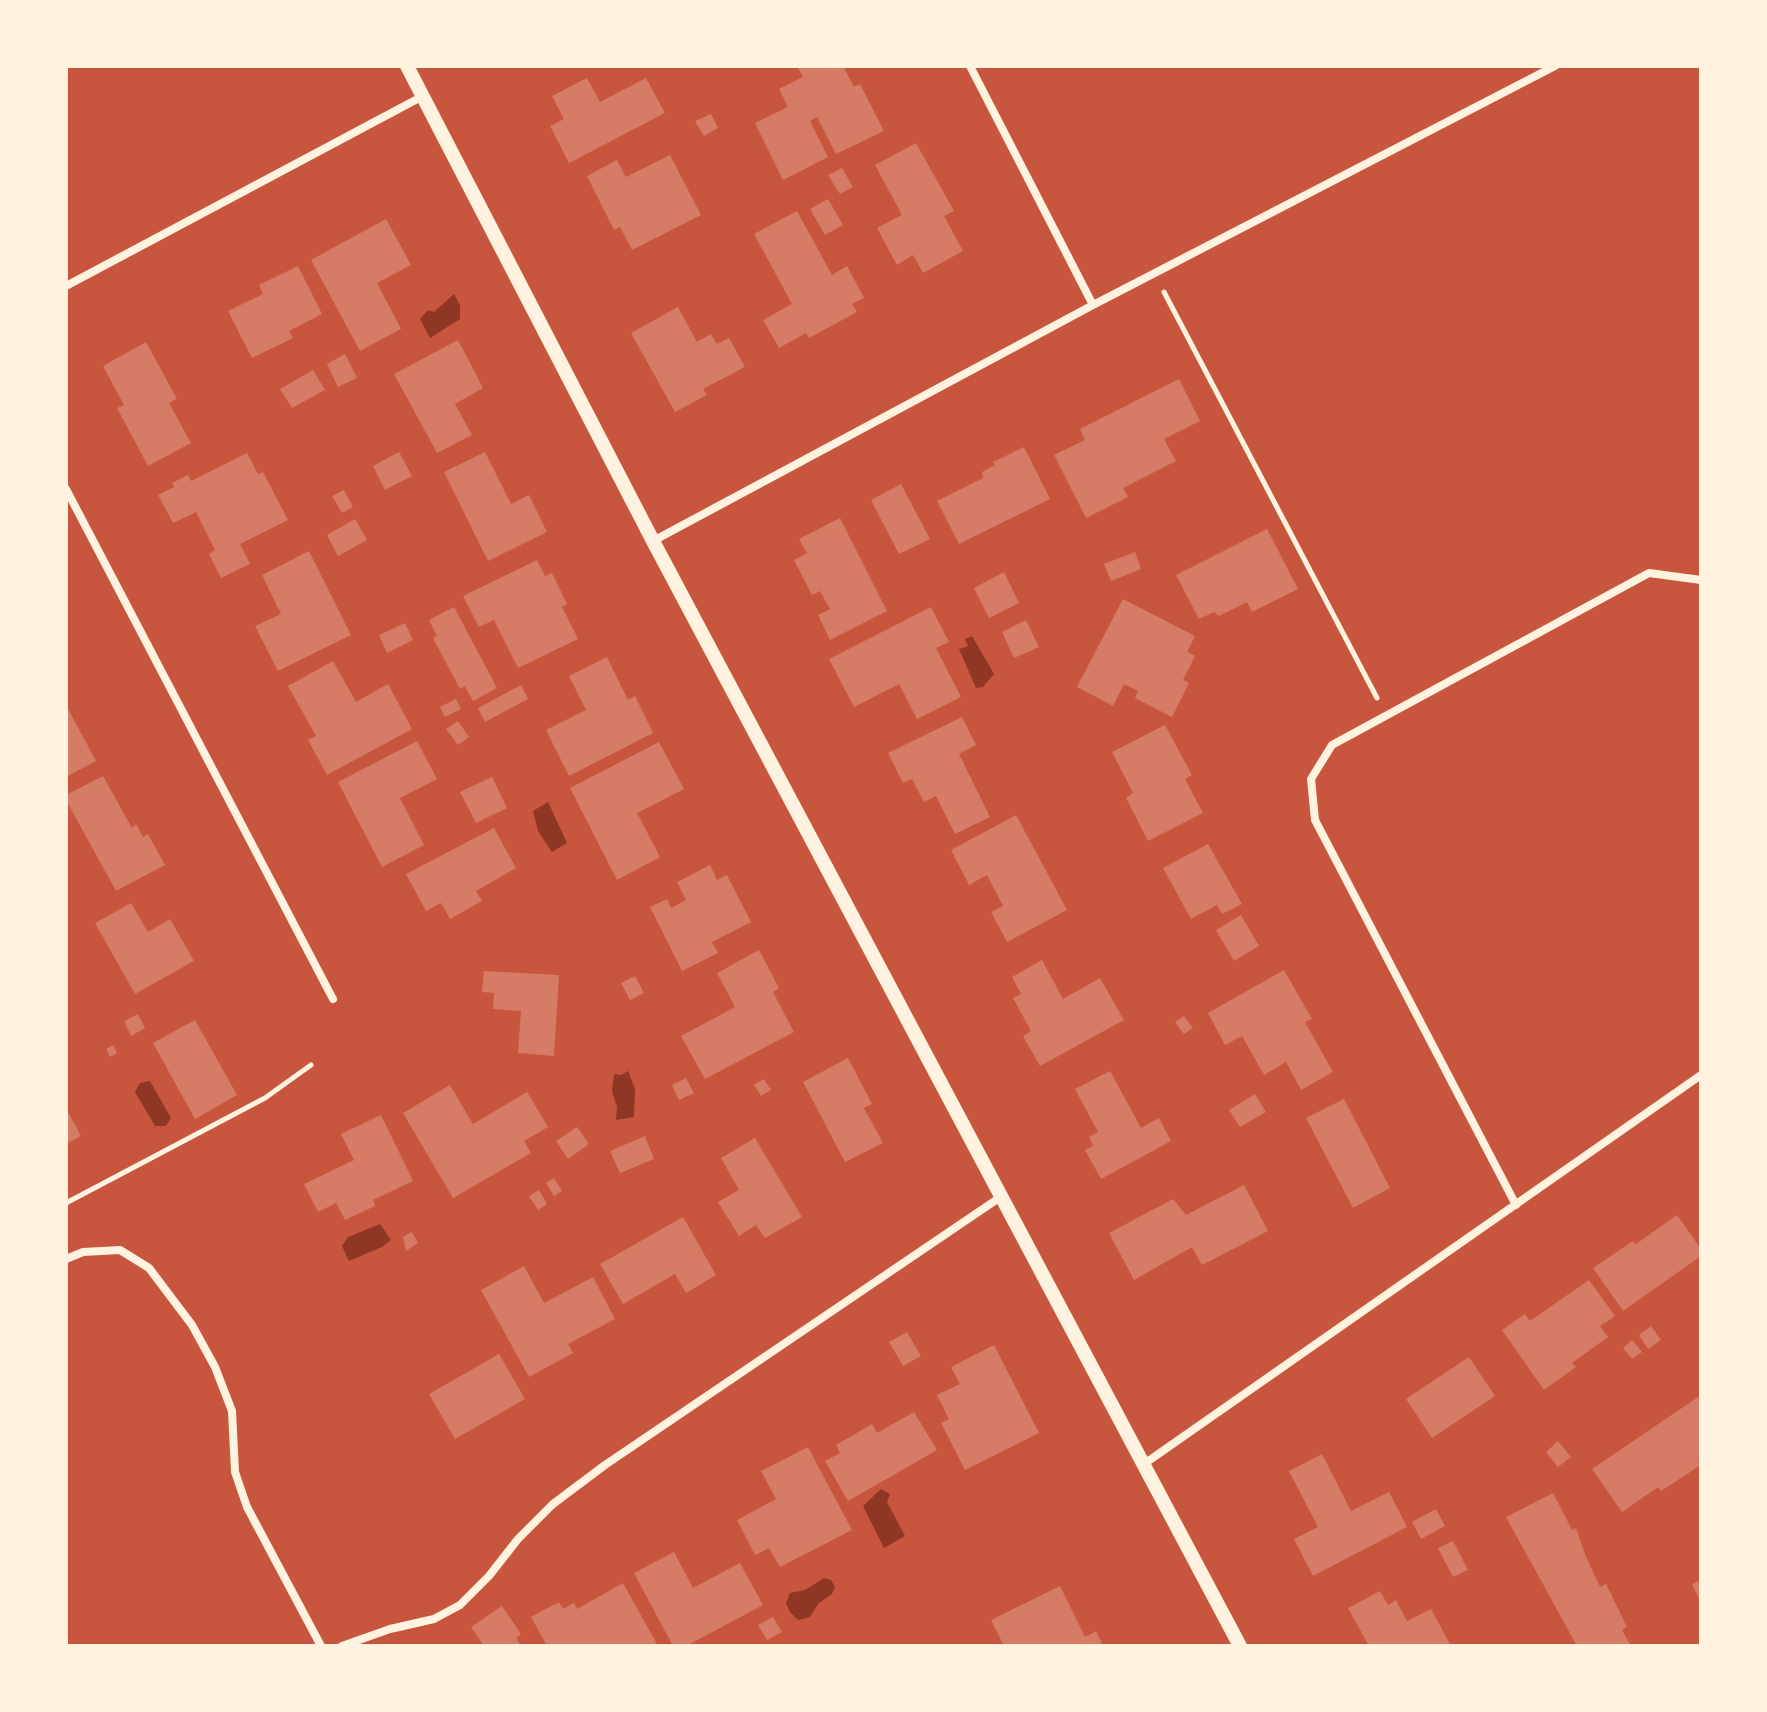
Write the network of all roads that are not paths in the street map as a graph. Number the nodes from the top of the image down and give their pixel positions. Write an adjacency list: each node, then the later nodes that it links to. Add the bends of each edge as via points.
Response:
1 (407, 66): 4 (street)
2 (970, 66): 6 (street)
3 (1555, 66): 6 (street)
4 (423, 96): 5 (street); 8 (street)
5 (66, 286)
6 (1093, 305): 8 (street)
7 (66, 489): 10 (street)
8 (653, 541): 12 (street)
9 (1701, 580): 13 (street, via 1649,573 1332,745 1311,779 1315,820)
10 (333, 999)
11 (1701, 1075): 13 (street)
12 (1002, 1196): 15 (street); 17 (street, via 553,1504 460,1605 434,1619)
13 (1516, 1205): 15 (street)
14 (66, 1259): 16 (street, via 83,1252 120,1250 149,1268 192,1325 232,1411 235,1472 247,1507)
15 (1144, 1464): 18 (street)
16 (321, 1646)
17 (342, 1646)
18 (1240, 1646)

